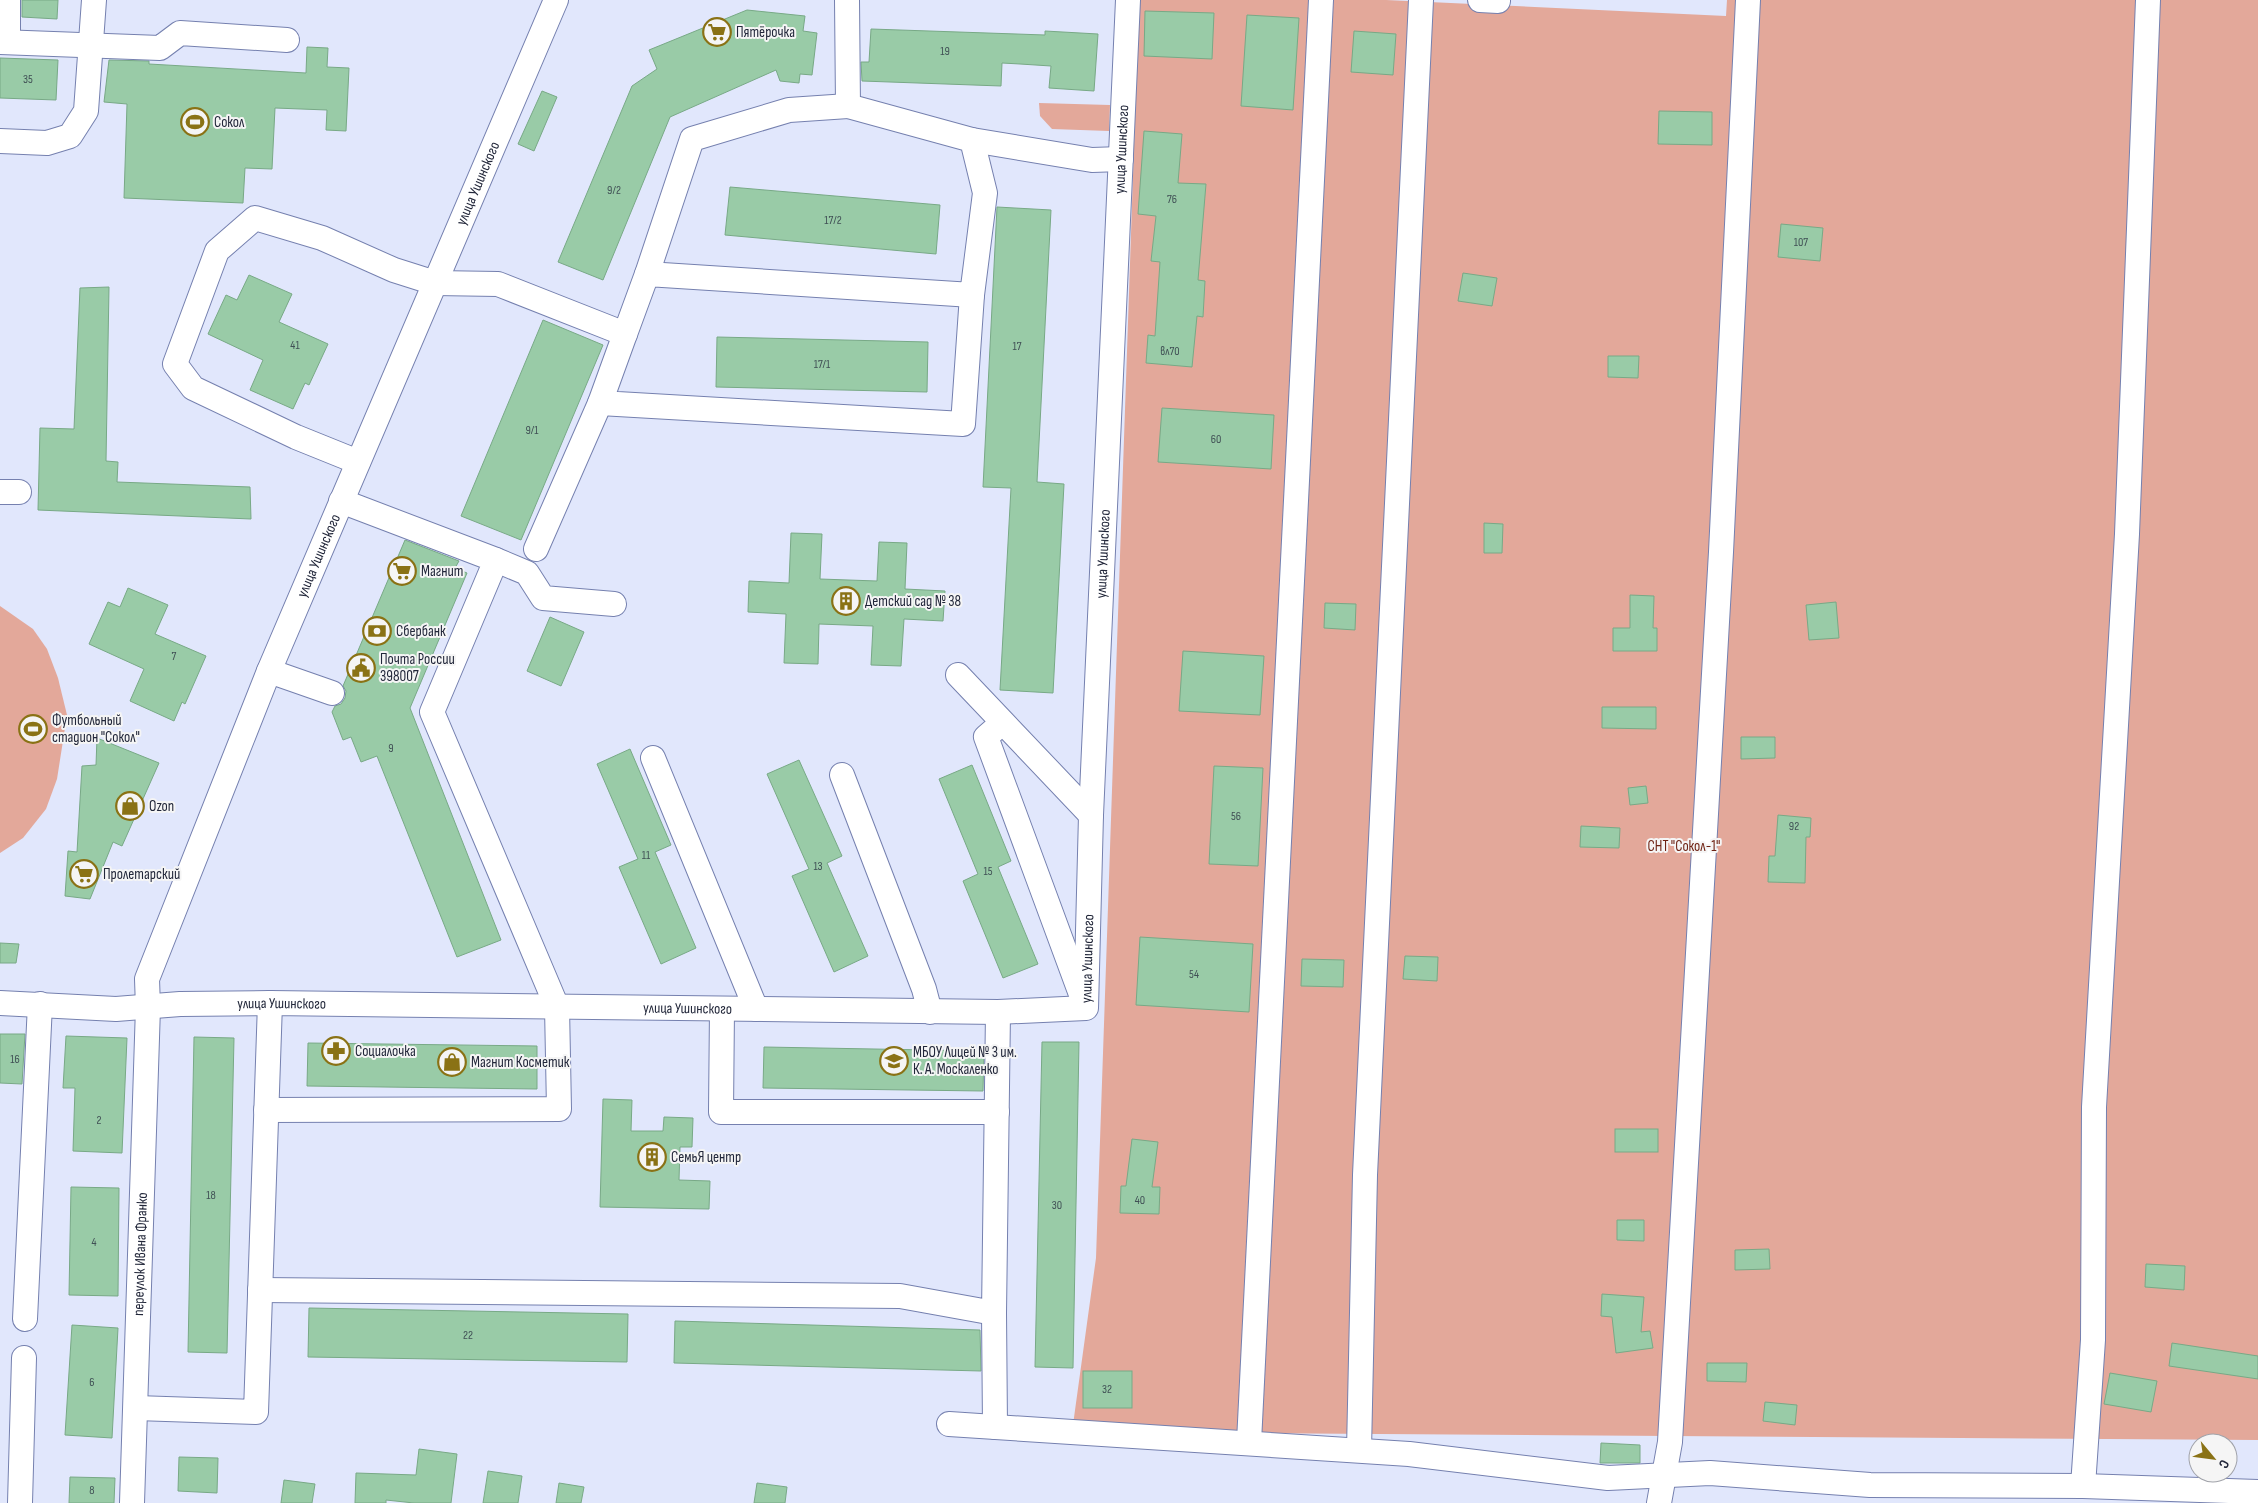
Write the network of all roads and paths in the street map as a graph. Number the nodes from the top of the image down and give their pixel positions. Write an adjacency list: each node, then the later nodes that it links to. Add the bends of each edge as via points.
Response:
1 (8, 0): 11 (street)
2 (94, 0): 12 (street)
3 (556, 0): 18 (street, улица Ушинского)
4 (847, 0): 13 (street)
5 (1128, 0): 16 (street, улица Ушинского)
6 (1321, 0): 53 (street)
7 (1422, 0): 54 (street, via 1365,1175)
8 (1748, 0): 55 (street, via 1721,552 1670,1442)
9 (2148, 0): 56 (street, via 2127,534 2094,1107 2093,1340)
10 (287, 40): 12 (street, via 180,33 160,48)
11 (4, 42): 12 (street)
12 (91, 45): 15 (street, via 86,111 70,136 47,143)
13 (848, 106): 14 (street); 17 (street, via 789,110 692,139)
14 (972, 140): 16 (street, via 1092,160); 19 (street, via 985,193)
15 (0, 142)
16 (1121, 159): 33 (street, улица Ушинского)
17 (647, 274): 19 (street); 20 (street)
18 (436, 284): 20 (street, via 498,284); 22 (street, улица Ушинского); 22 (street, via 394,270 322,238 255,218 217,251 175,364 193,388 296,437)
19 (972, 295): 21 (street, via 963,424)
20 (626, 334): 21 (street)
21 (600, 403): 24 (street)
22 (358, 462): 23 (street, улица Ушинского)
23 (341, 501): 25 (street); 27 (street, улица Ушинского)
24 (536, 549)
25 (496, 560): 26 (street, via 527,573 543,598); 38 (street, via 432,712)
26 (614, 604)
27 (269, 671): 29 (street); 37 (street, улица Ушинского, via 147,979)
28 (958, 675): 30 (street)
29 (332, 693)
30 (1002, 723): 33 (street); 39 (street, via 986,737)
31 (653, 758): 41 (street)
32 (842, 775): 42 (street)
33 (1091, 815): 39 (street, улица Ушинского)
34 (0, 1003): 36 (street, улица Ушинского)
35 (270, 1003): 37 (street, улица Ушинского); 38 (street, улица Ушинского); 44 (street)
36 (40, 1004): 37 (street, улица Ушинского, via 116,1009); 48 (street)
37 (148, 1007): 50 (street, переулок Ивана Франко)
38 (557, 1007): 40 (street, улица Ушинского); 44 (street, via 559,1109)
39 (1086, 1008): 43 (street, улица Ушинского)
40 (722, 1009): 41 (street, улица Ушинского); 45 (street, via 721,1112)
41 (756, 1009): 42 (street, улица Ушинского)
42 (930, 1012): 43 (street, улица Ушинского)
43 (998, 1012): 45 (street)
44 (266, 1110): 46 (street)
45 (997, 1112): 47 (street)
46 (260, 1290): 47 (street, via 900,1296); 50 (street, via 256,1412)
47 (994, 1313): 52 (street)
48 (25, 1319)
49 (24, 1358): 58 (street)
50 (136, 1408): 59 (street, переулок Ивана Франко)
51 (948, 1424): 52 (street)
52 (995, 1427): 53 (street)
53 (1249, 1442): 54 (street)
54 (1359, 1450): 55 (street, via 1608,1478)
55 (1665, 1474): 56 (street, via 1710,1473 1870,1485); 60 (street)
56 (2083, 1486): 57 (street)
57 (2258, 1492)
58 (20, 1503)
59 (132, 1503)
60 (1659, 1503)

